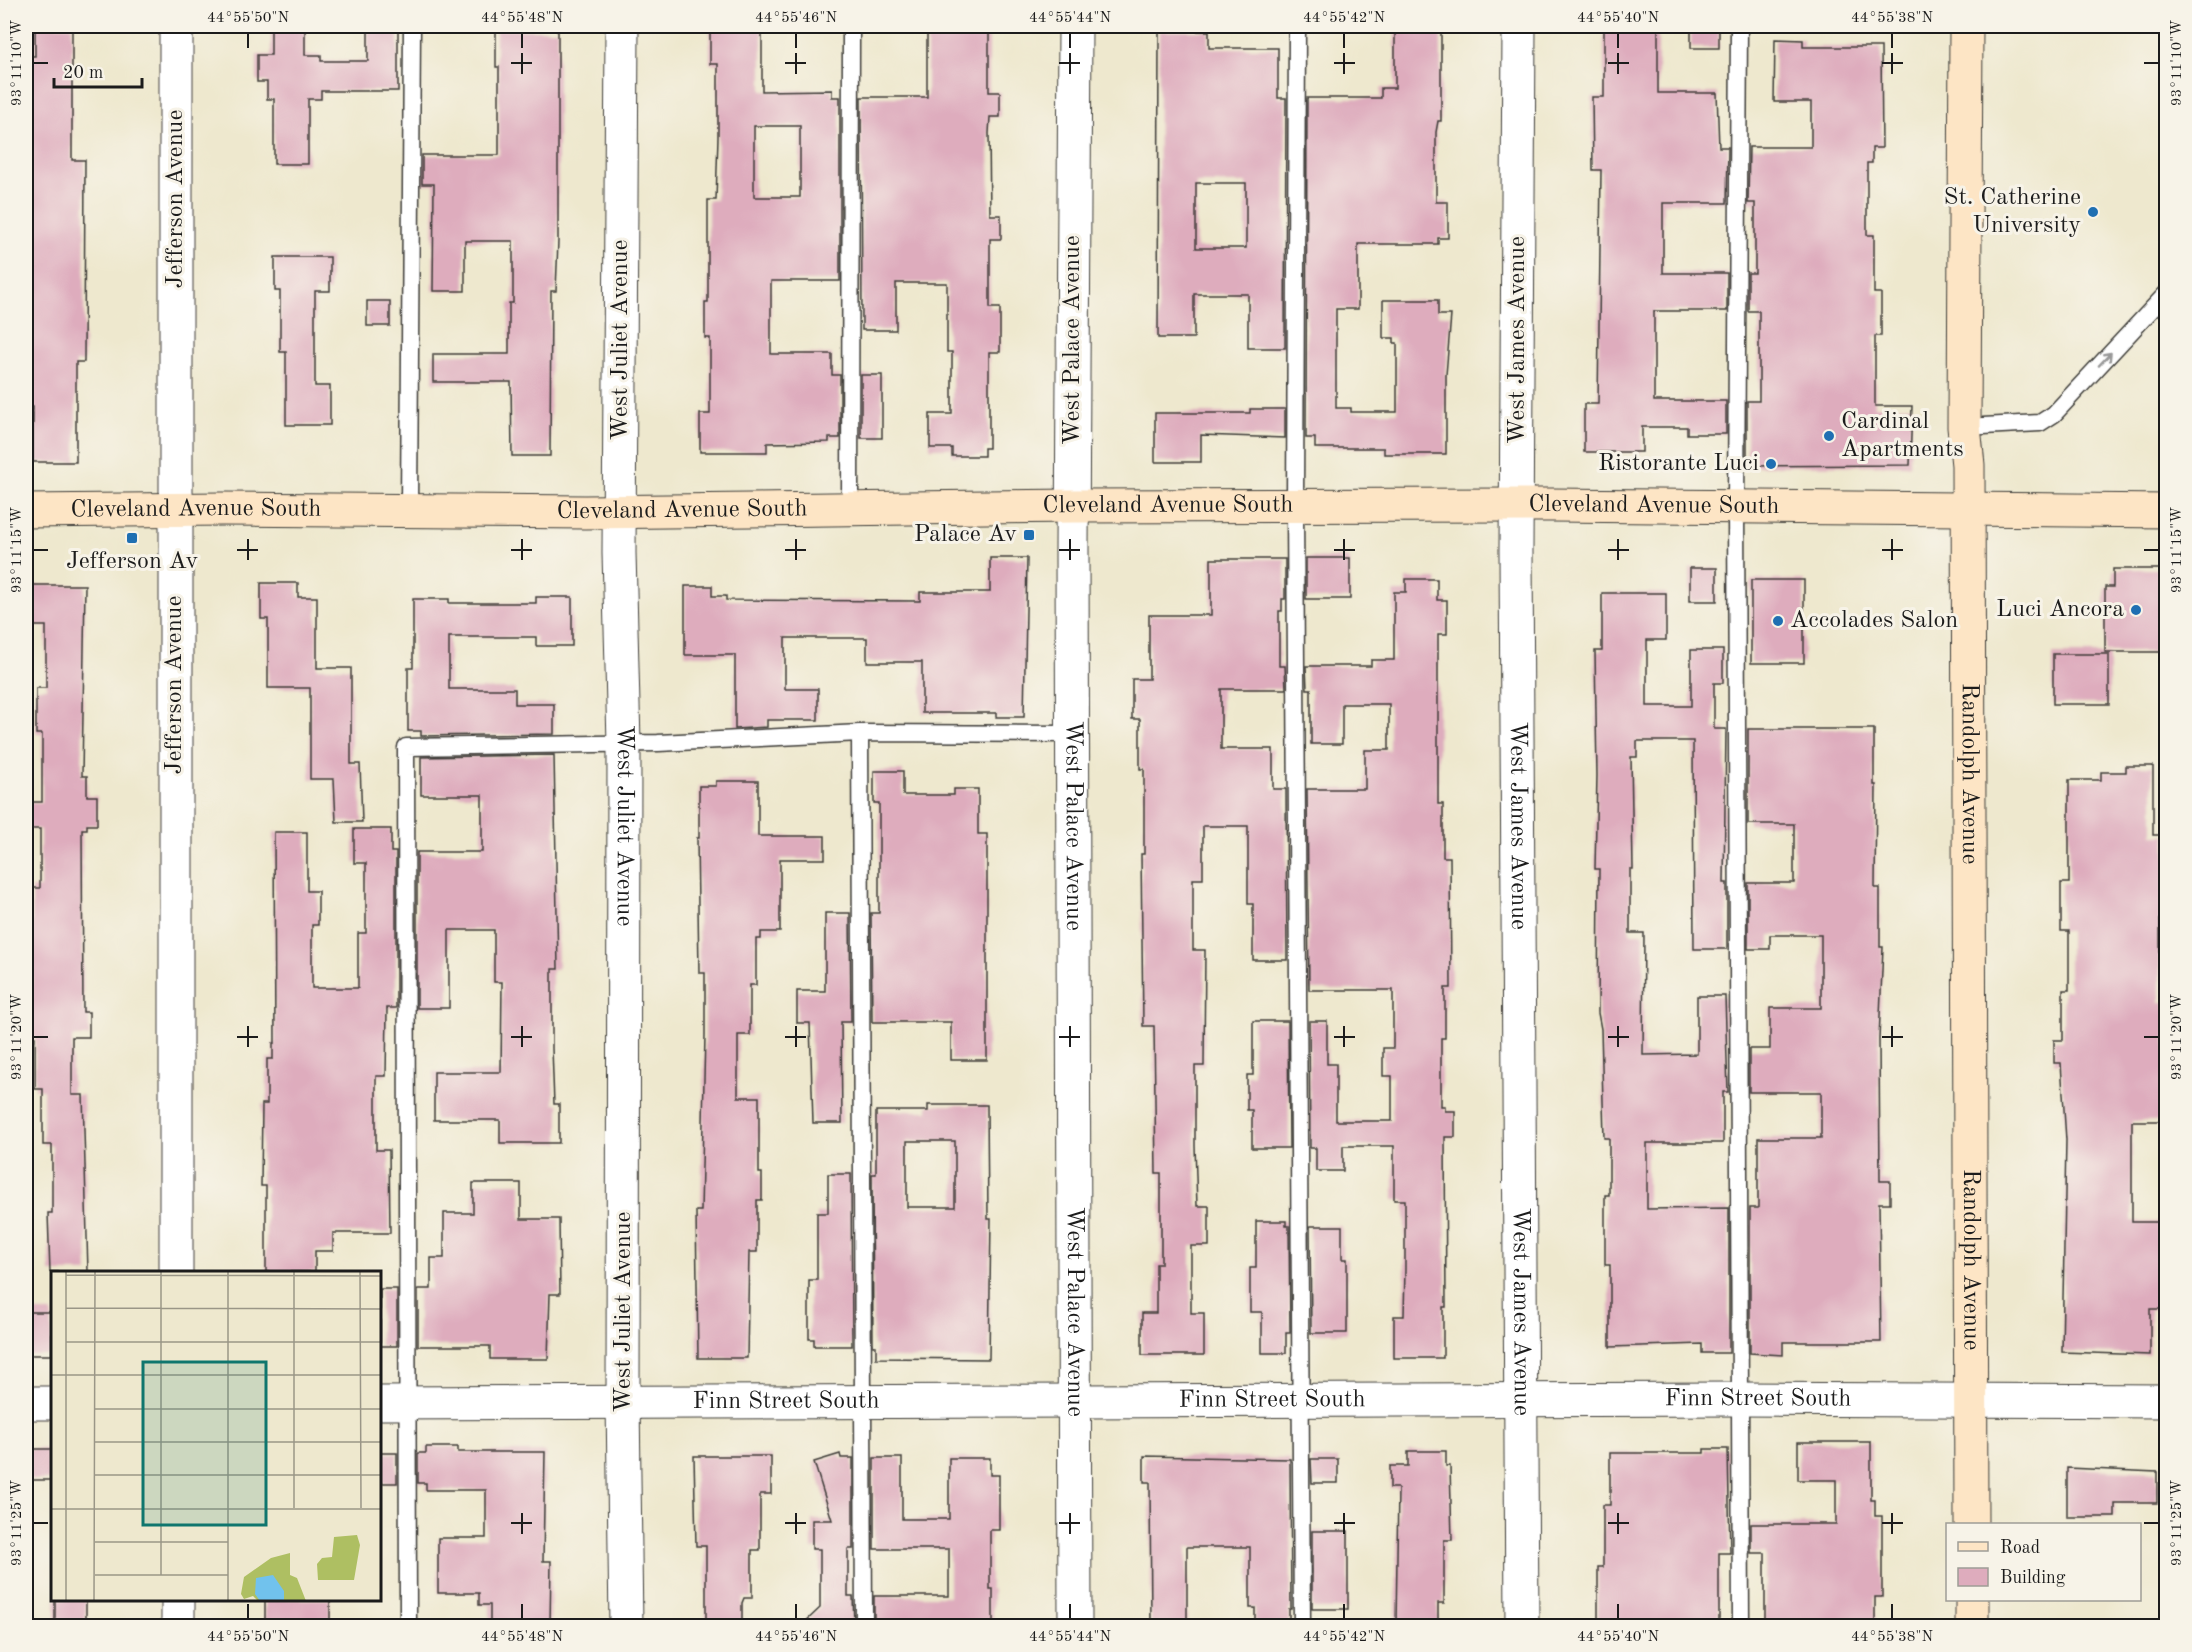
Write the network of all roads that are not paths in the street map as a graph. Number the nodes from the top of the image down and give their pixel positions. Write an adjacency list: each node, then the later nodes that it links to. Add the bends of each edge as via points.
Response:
1 (177, 26): 17 (street, Jefferson Avenue)
2 (412, 26): 19 (lane)
3 (622, 26): 20 (street, West Juliet Avenue)
4 (851, 26): 21 (lane)
5 (1075, 26): 12 (street, West Palace Avenue)
6 (1297, 26): 14 (lane)
7 (1519, 26): 13 (street, West James Avenue)
8 (1739, 26): 15 (lane)
9 (1966, 26): 11 (street, Randolph Avenue)
10 (2166, 294): 11 (lane, one-way to 10, via 2040,423)
11 (1964, 427): 16 (street, Randolph Avenue)
12 (1072, 506): 14 (street, Cleveland Avenue South); 21 (street, Cleveland Avenue South); 24 (street, West Palace Avenue)
13 (1517, 506): 14 (street, Cleveland Avenue South); 15 (street, Cleveland Avenue South); 34 (street, West James Avenue)
14 (1295, 507): 33 (lane)
15 (1736, 507): 16 (street, Cleveland Avenue South); 27 (lane)
16 (1967, 508): 22 (street, Cleveland Avenue South); 28 (street, Randolph Avenue)
17 (175, 509): 18 (street, Cleveland Avenue South); 19 (street, Cleveland Avenue South); 26 (street, Jefferson Avenue)
18 (26, 511)
19 (409, 511): 20 (street, Cleveland Avenue South)
20 (620, 511): 21 (street, Cleveland Avenue South); 25 (street, West Juliet Avenue)
21 (850, 511)
22 (2166, 511)
23 (860, 733): 24 (lane); 25 (lane); 29 (lane)
24 (1072, 734): 32 (street, West Palace Avenue)
25 (624, 743): 31 (street, West Juliet Avenue); 37 (lane, via 406,747)
26 (176, 1271)
27 (1739, 1399): 28 (street, Finn Street South); 34 (street, Finn Street South); 48 (lane)
28 (1970, 1400): 30 (street, Finn Street South); 38 (street, Randolph Avenue)
29 (862, 1401): 31 (street, Finn Street South); 32 (street, Finn Street South); 44 (lane)
30 (2166, 1401)
31 (623, 1402): 37 (street, Finn Street South); 43 (street, West Juliet Avenue)
32 (1074, 1402): 33 (street, Finn Street South); 45 (street, West Palace Avenue)
33 (1301, 1402): 34 (street, Finn Street South); 46 (lane)
34 (1521, 1402): 47 (street, West James Avenue)
35 (26, 1403): 36 (street)
36 (51, 1403)
37 (393, 1403): 42 (lane)
38 (1971, 1523)
39 (178, 1601): 41 (street)
40 (1972, 1601): 49 (street)
41 (178, 1626)
42 (408, 1626)
43 (626, 1626)
44 (864, 1626)
45 (1075, 1626)
46 (1302, 1626)
47 (1522, 1626)
48 (1741, 1626)
49 (1972, 1626)

